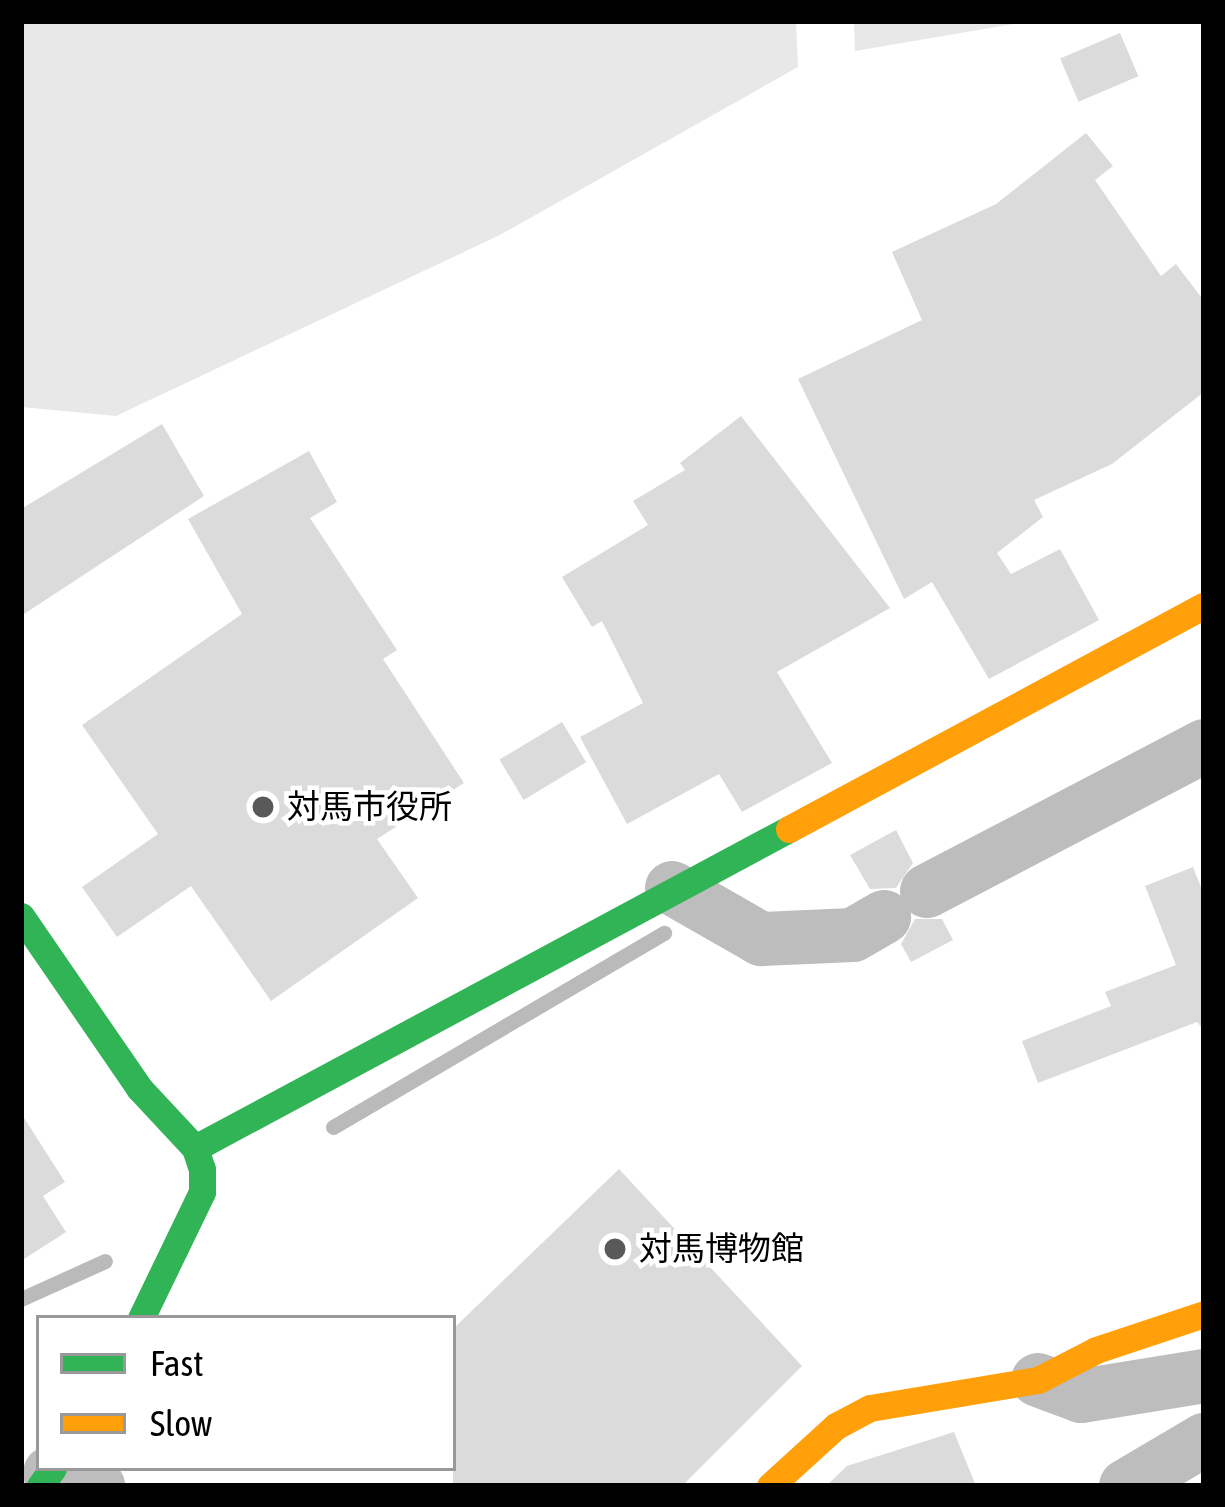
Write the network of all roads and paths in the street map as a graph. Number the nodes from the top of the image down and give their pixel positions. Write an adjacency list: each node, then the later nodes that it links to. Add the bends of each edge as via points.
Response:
1 (1204, 605): 3 (street)
2 (1204, 746): 3 (street, via 1180,752 853,935 789,942 742,928)
3 (672, 888): 5 (street)
4 (21, 916): 5 (street, via 139,1088)
5 (195, 1148): 7 (street, via 202,1192)
6 (1204, 1314): 9 (street, via 1096,1350)
7 (142, 1315)
8 (1204, 1376): 9 (street, via 1081,1396)
9 (1038, 1380): 11 (street, via 870,1408 836,1426)
10 (1204, 1440): 12 (street)
11 (770, 1486)
12 (1126, 1486)

